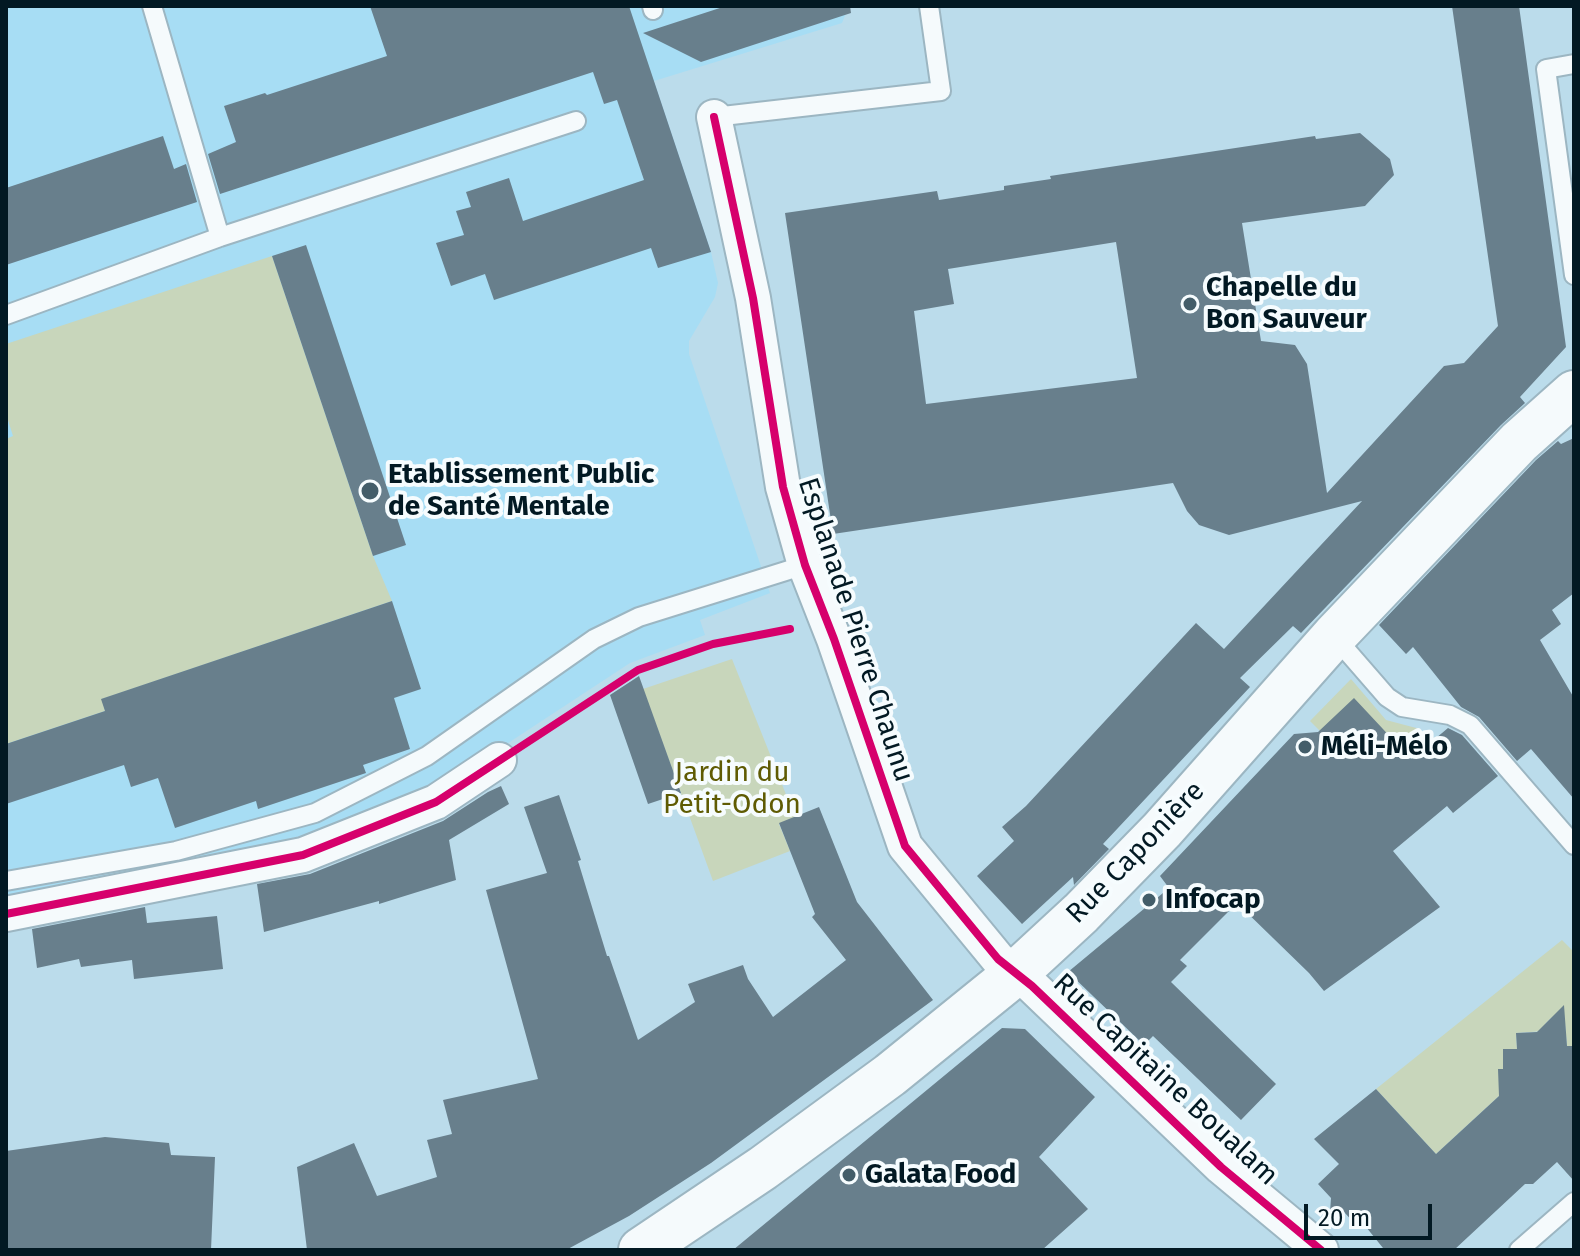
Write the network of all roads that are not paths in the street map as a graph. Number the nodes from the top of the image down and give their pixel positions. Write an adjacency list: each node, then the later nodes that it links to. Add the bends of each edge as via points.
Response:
1 (152, 6): 6 (lane)
2 (929, 6): 4 (lane, via 941,91)
3 (1574, 64): 7 (lane, via 1546,69)
4 (714, 117): 10 (street, Esplanade Pierre Chaunu, via 753,298 783,487)
5 (576, 121): 6 (lane)
6 (220, 237): 8 (lane)
7 (1574, 275)
8 (6, 315)
9 (1574, 393): 11 (main road, Rue Caponière, via 1519,442)
10 (805, 565): 14 (lane, via 639,617 594,639 427,756 315,813 176,851); 16 (street, Esplanade Pierre Chaunu, via 905,846 998,959)
11 (1334, 636): 13 (lane, via 1402,707 1450,715 1470,725); 16 (main road, Rue Caponière, via 1162,830)
12 (499, 760): 15 (street, via 436,802 303,855)
13 (1574, 845)
14 (6, 881)
15 (6, 914)
16 (1016, 973): 18 (main road, Rue Caponière, via 852,1103); 19 (street, Rue Capitaine Boualam, via 1221,1167)
17 (1574, 1202): 20 (lane)
18 (641, 1250)
19 (1321, 1250)
20 (1519, 1250)

